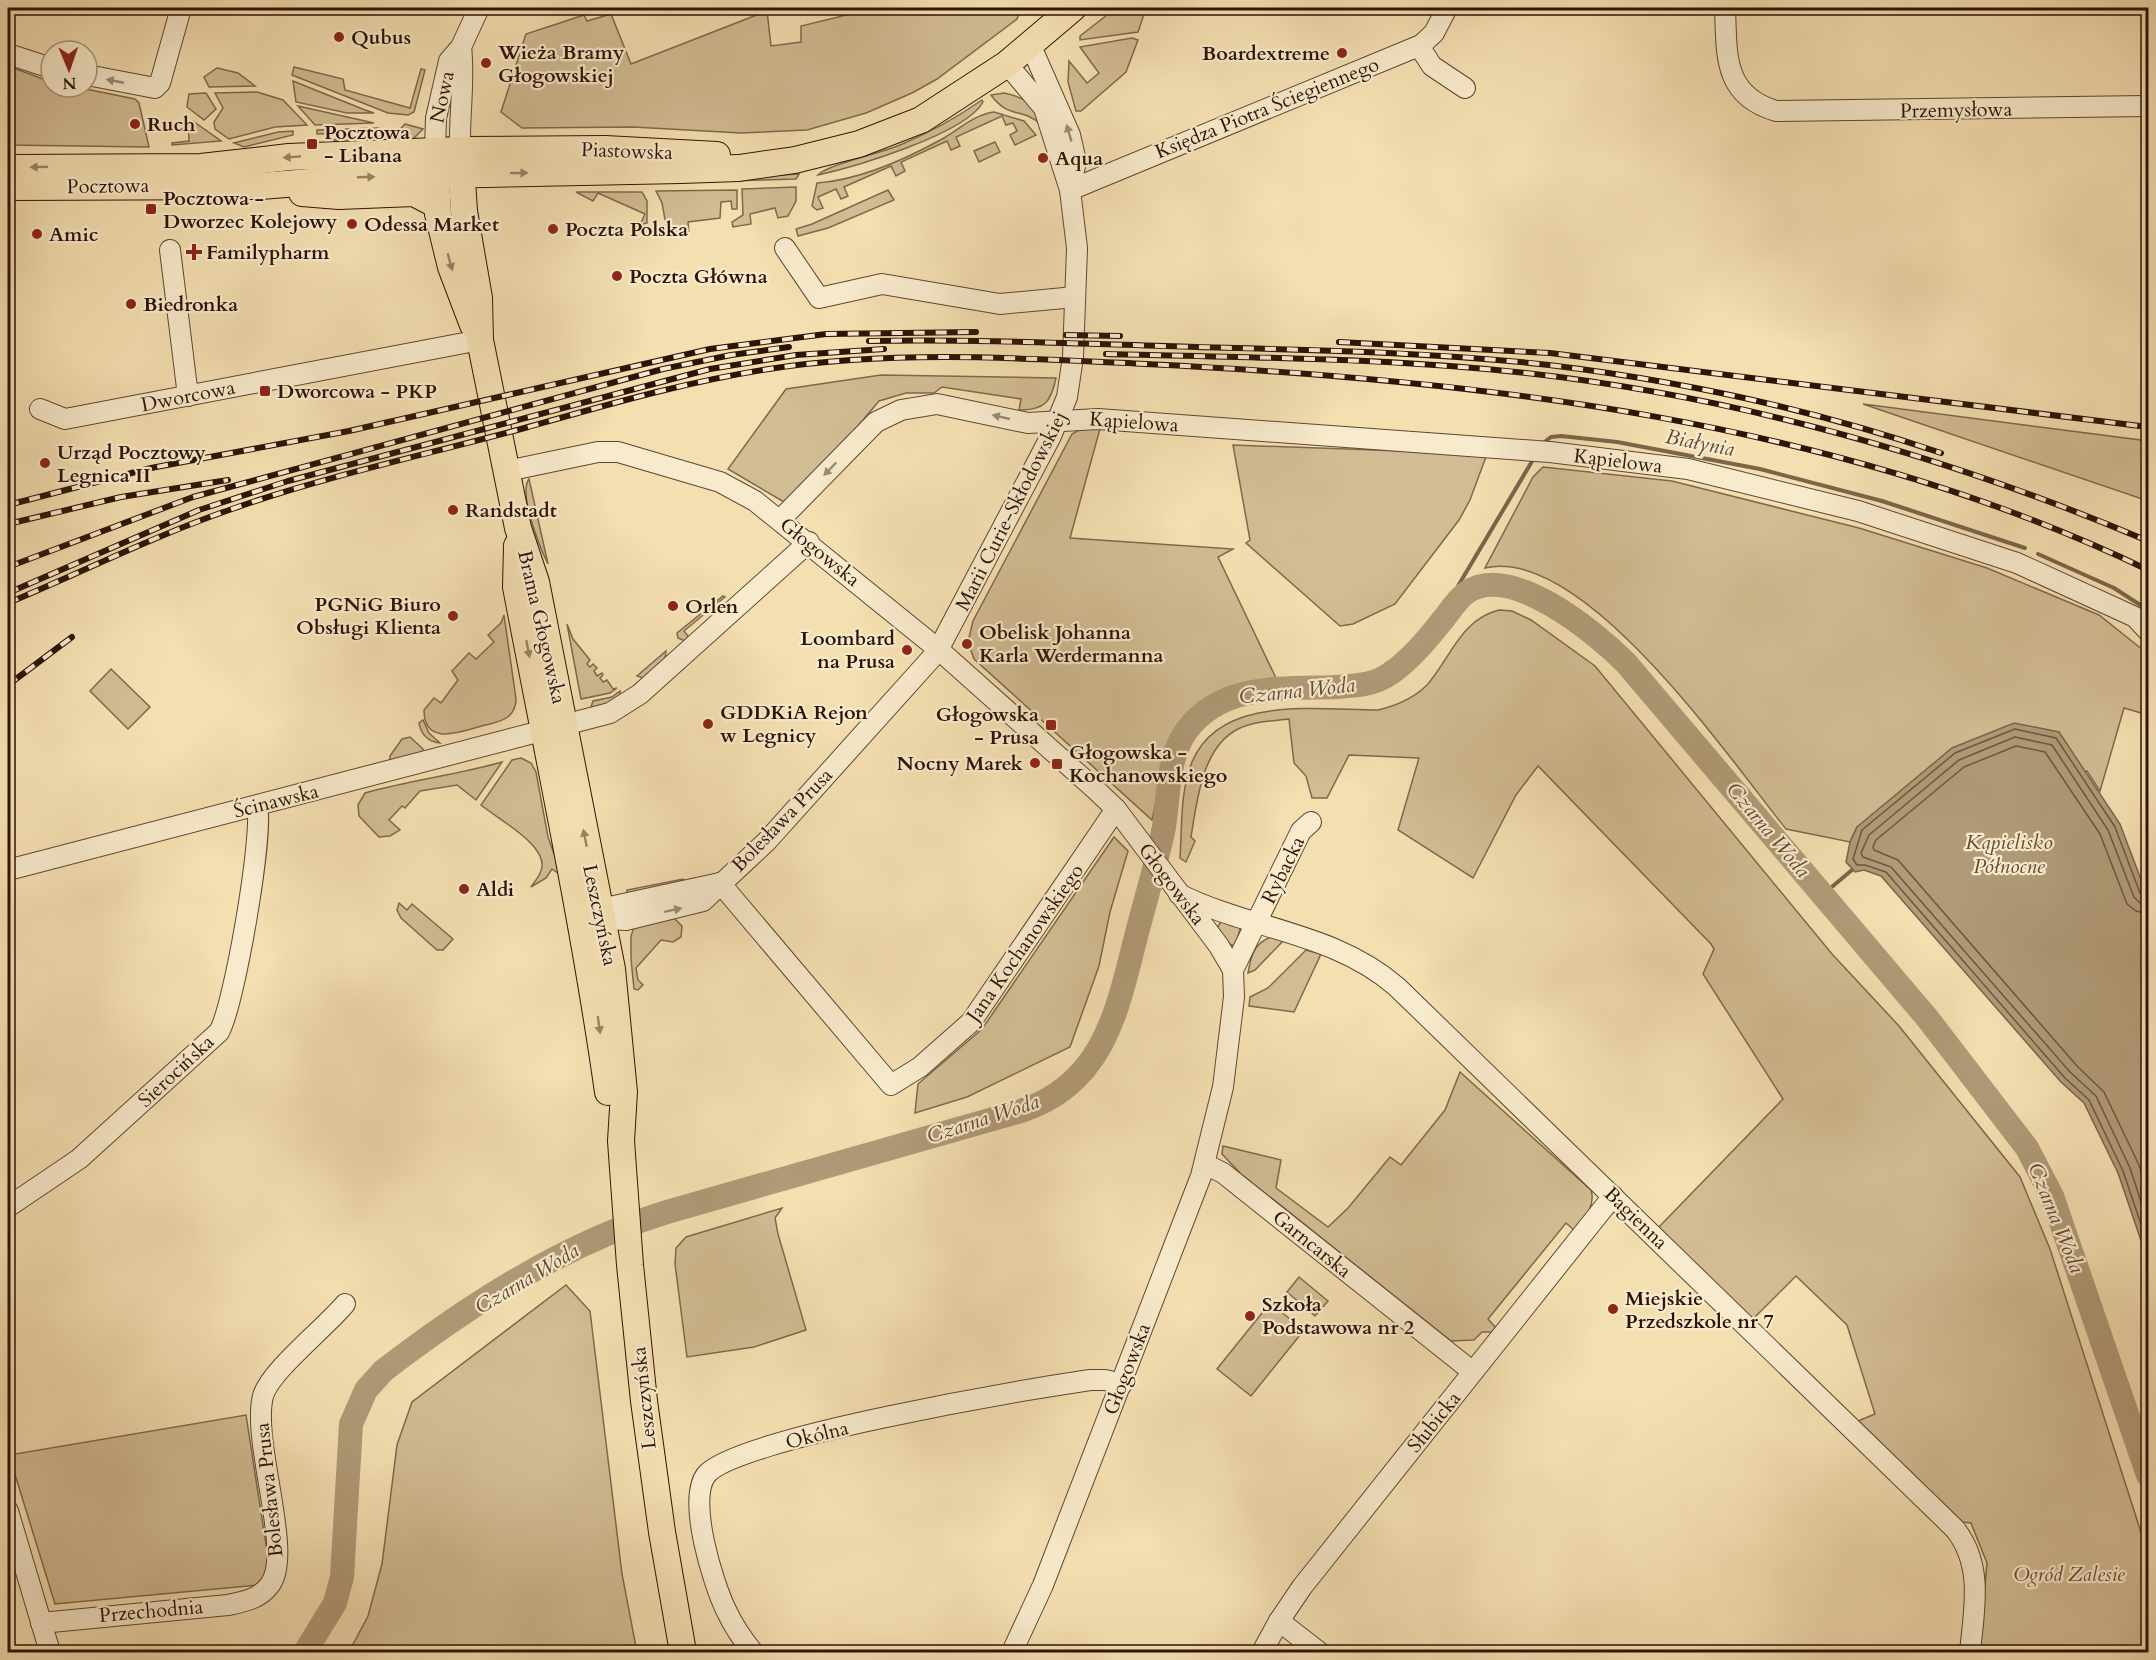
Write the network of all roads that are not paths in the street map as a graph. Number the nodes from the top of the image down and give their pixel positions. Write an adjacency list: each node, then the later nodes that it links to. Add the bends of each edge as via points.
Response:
1 (181, 8): 11 (street, one-way to 11, via 160,83 155,88)
2 (479, 8): 14 (street, Nowa, via 461,47 449,61 442,86 436,118)
3 (1073, 8): 6 (main road, Piastowska)
4 (1446, 8): 7 (street, Księdza Piotra Ściegiennego, via 1431,37)
5 (1725, 8): 13 (street, Przemysłowa, via 1730,71 1745,94 1765,108 1796,112)
6 (1030, 44): 9 (main road, Piastowska); 18 (street, Marii Curie-Skłodowskiej, one-way to 6, via 1076,162 1070,135)
7 (1419, 46): 12 (street, via 1432,66); 18 (street, Księdza Piotra Ściegiennego)
8 (8, 54): 10 (street)
9 (1007, 63): 14 (main road, Piastowska, via 921,120 860,144 795,159 739,168 681,171); 18 (street, Marii Curie-Skłodowskiej, via 1044,108)
10 (39, 64)
11 (99, 77)
12 (1465, 88)
13 (2148, 106)
14 (448, 162): 15 (main road, Pocztowa, one-way to 15, via 289,157 201,167); 16 (main road, Pocztowa, one-way to 14); 19 (main road, Brama Głogowska); 23 (main road, Brama Głogowska, via 479,298)
15 (8, 168)
16 (266, 186): 17 (main road, Pocztowa); 19 (main road, via 321,196 414,193)
17 (8, 187)
18 (1070, 190): 22 (street, Marii Curie-Skłodowskiej, via 1077,248)
19 (437, 205): 23 (main road, Brama Głogowska, one-way to 23, via 462,302)
20 (785, 248): 22 (street, via 819,298 882,284 1000,304)
21 (170, 250): 24 (street)
22 (1075, 297): 26 (street, Marii Curie-Skłodowskiej, via 1071,376)
23 (480, 340): 24 (street, Dworcowa); 27 (main road, Brama Głogowska)
24 (188, 396): 25 (street, Dworcowa, via 65,419)
25 (39, 409)
26 (1058, 420): 28 (street, Kąpielowa, one-way to 28, via 1023,422 937,404 889,414 873,425); 30 (street, Kąpielowa, via 1098,419 1550,452 1688,469 1858,511 2017,563 2135,617); 31 (street, Marii Curie-Skłodowskiej)
27 (507, 471): 28 (street, Głogowska, via 598,452 618,452 726,484); 32 (main road, Brama Głogowska, via 518,528 536,582)
28 (781, 519): 29 (street, Głogowska)
29 (809, 542): 31 (street, Głogowska); 32 (street, Ścinawska, via 627,704 610,713)
30 (2148, 632)
31 (938, 649): 34 (street, Głogowska); 37 (street, Bolesława Prusa, via 767,841)
32 (554, 729): 33 (street, Ścinawska); 38 (main road, Leszczyńska)
33 (257, 806): 36 (street, Ścinawska); 49 (street, Sierocińska, via 257,846 233,987 219,1032 79,1159)
34 (1122, 817): 37 (street, Jana Kochanowskiego, via 971,1022 920,1067 891,1085); 39 (street, Głogowska)
35 (1311, 822): 42 (street, Rybacka, via 1301,831)
36 (8, 870)
37 (720, 883): 40 (street, Bolesława Prusa, via 703,901)
38 (584, 889): 40 (street, via 606,897); 41 (main road, Leszczyńska); 43 (main road, Leszczyńska)
39 (1175, 891): 42 (street, Bagienna, via 1202,904); 45 (street, Głogowska)
40 (625, 912): 41 (street, Bolesława Prusa); 44 (street)
41 (600, 916): 43 (street, via 589,932); 44 (main road, Leszczyńska)
42 (1258, 921): 45 (street, Rybacka); 48 (street, Bagienna, via 1340,950 1386,977)
43 (587, 950): 46 (main road, Leszczyńska, one-way to 46, via 608,1092)
44 (612, 969): 46 (main road, Leszczyńska, via 624,1092)
45 (1233, 970): 47 (street, Głogowska, via 1230,1040)
46 (621, 1141): 58 (main road, Leszczyńska, via 651,1457)
47 (1205, 1164): 51 (street, Garncarska, via 1223,1173); 52 (street, Głogowska)
48 (1613, 1196): 51 (street, Słubicka); 63 (street, Bagienna, via 1958,1533 1969,1552 1975,1576)
49 (8, 1207)
50 (345, 1304): 54 (street, Bolesława Prusa, via 279,1372 264,1394 261,1436 278,1558 274,1580)
51 (1473, 1372): 55 (street, Słubicka)
52 (1122, 1384): 59 (street, Okólna, via 1090,1380 921,1410 761,1449 712,1468 698,1493 707,1552 725,1608); 60 (street, Głogowska)
53 (8, 1511): 56 (street)
54 (260, 1594): 56 (street, Przechodnia, via 228,1605)
55 (1279, 1621): 61 (street, Słubicka); 62 (street)
56 (41, 1623): 57 (street)
57 (50, 1653)
58 (683, 1653)
59 (753, 1653)
60 (1012, 1653)
61 (1262, 1653)
62 (1319, 1653)
63 (1970, 1653)

